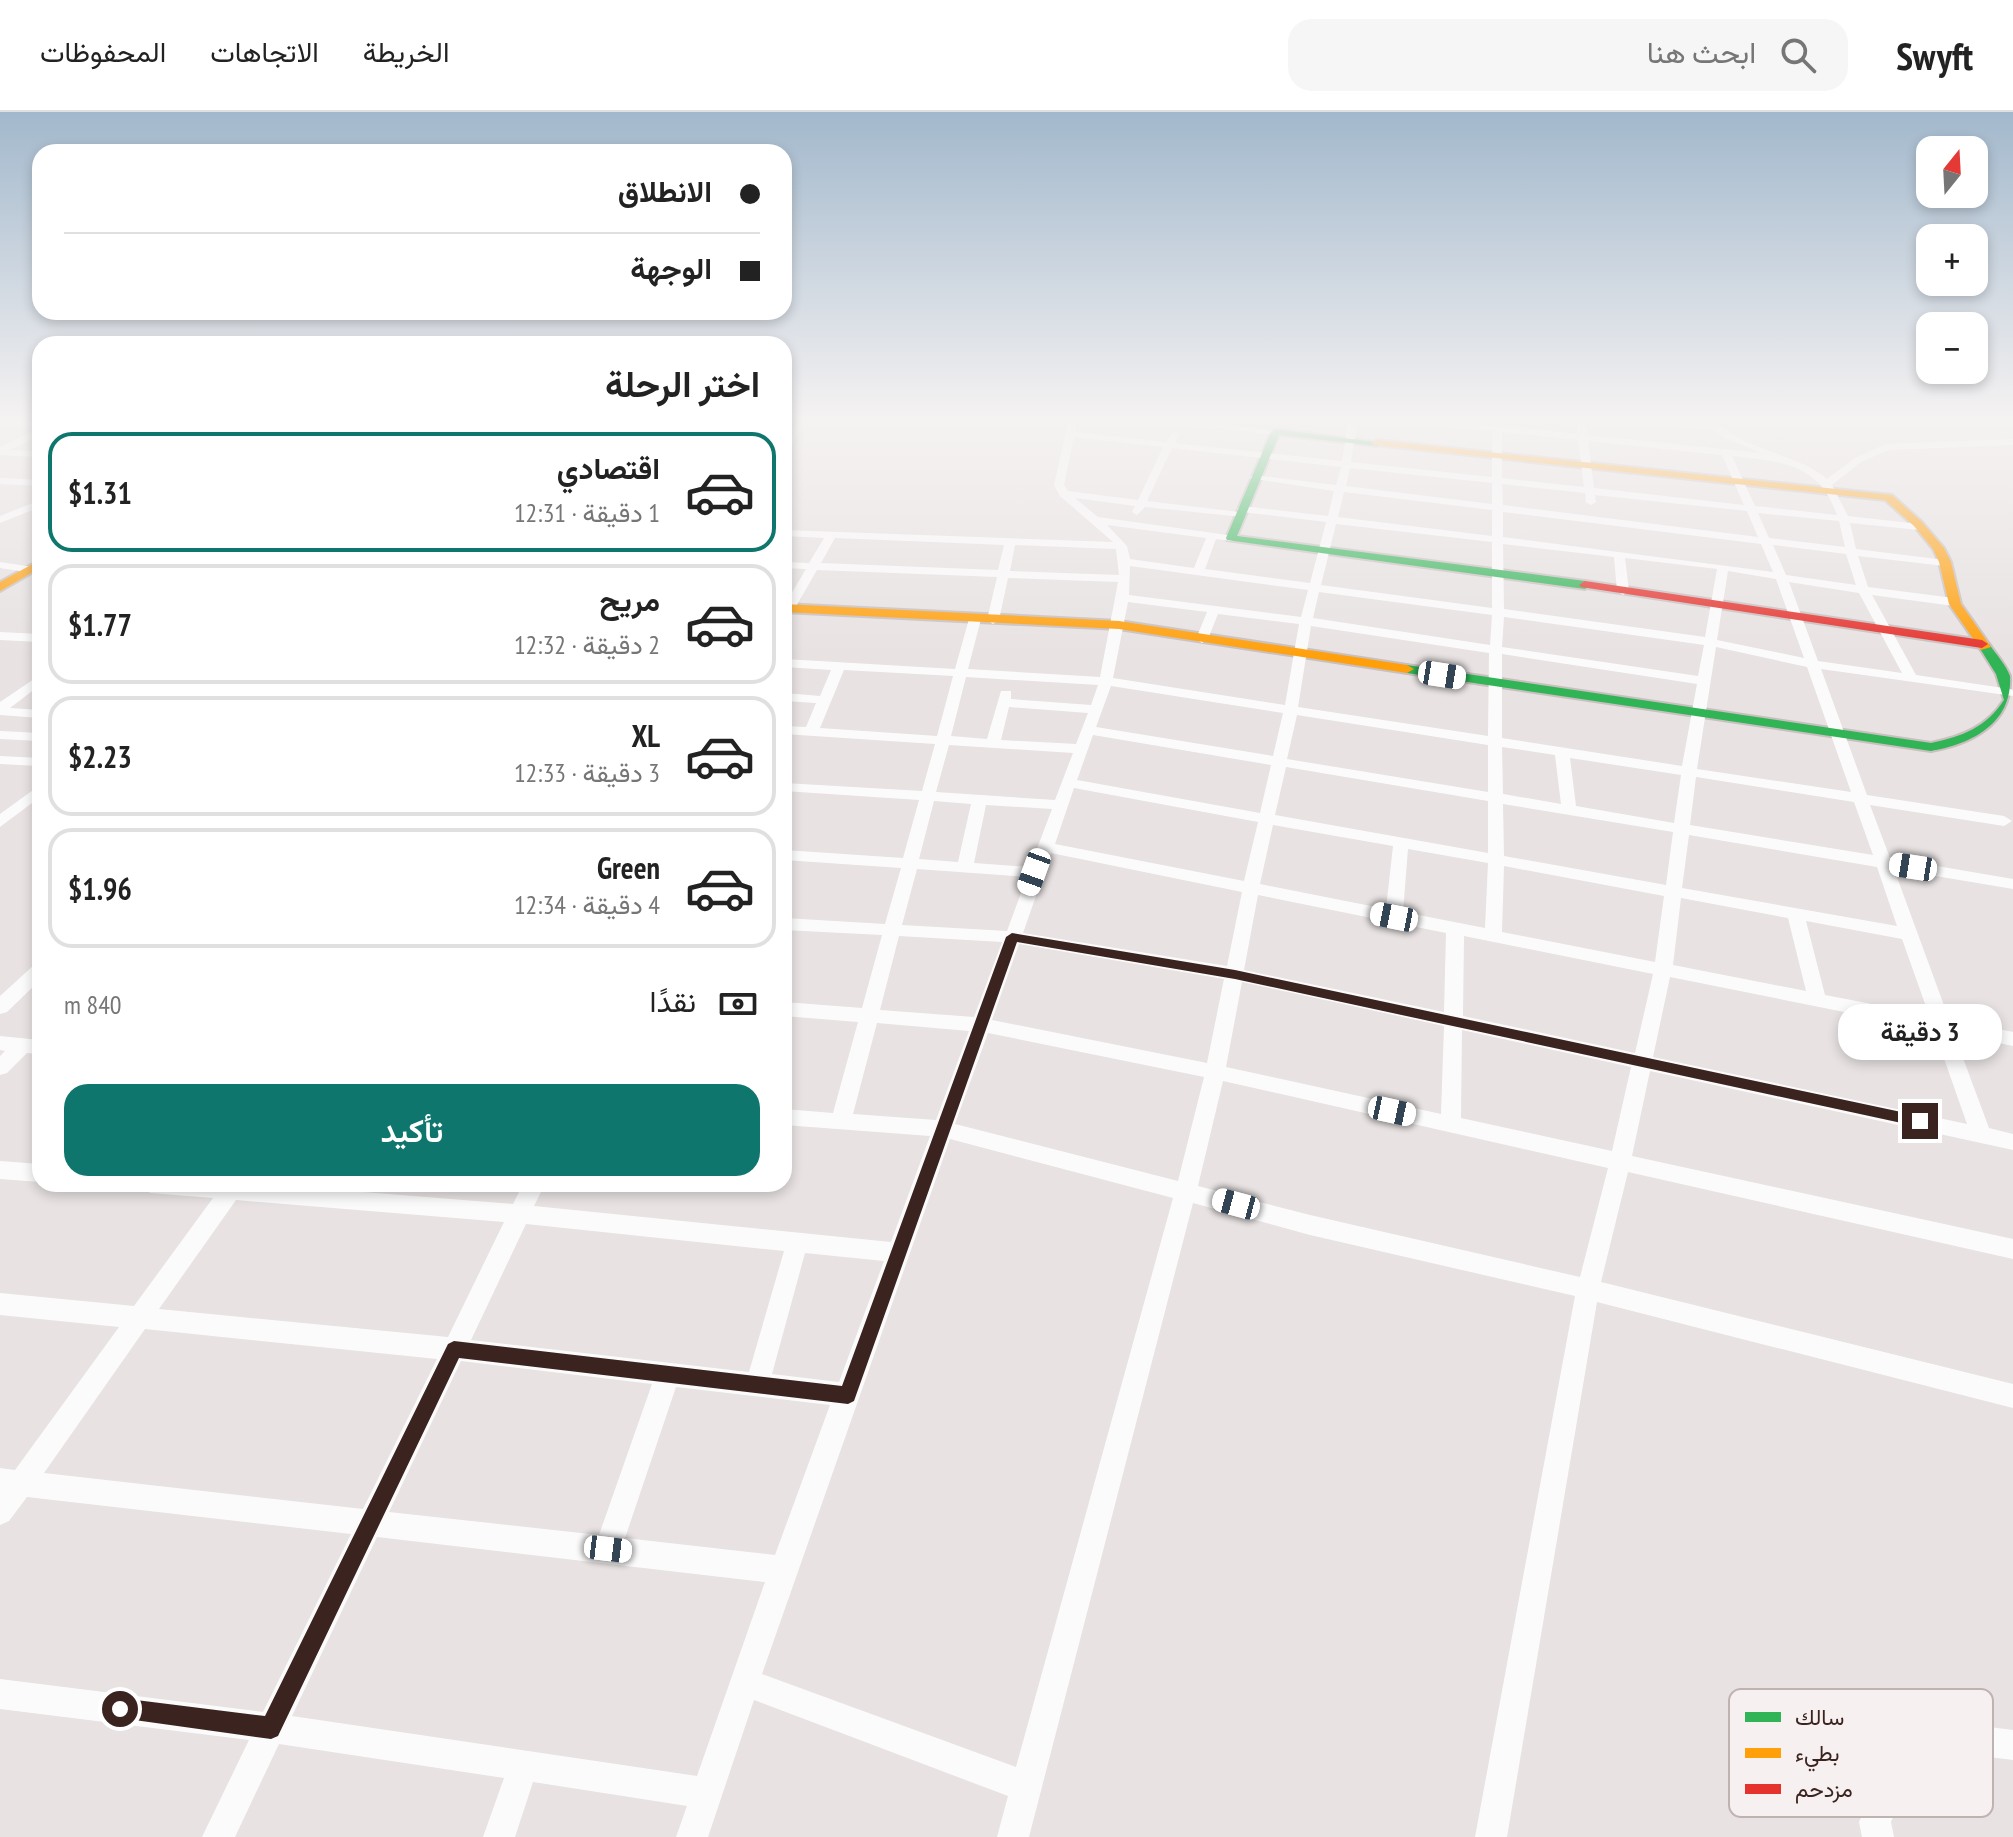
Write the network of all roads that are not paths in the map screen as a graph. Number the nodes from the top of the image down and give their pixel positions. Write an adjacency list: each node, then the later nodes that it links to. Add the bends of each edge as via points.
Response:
1 (1068, 498): 20 (street)
2 (1091, 498): 13 (street)
3 (1144, 498): 13 (street)
4 (1247, 498): 18 (street)
5 (1337, 498): 24 (street)
6 (1419, 498): 15 (street)
7 (1498, 498): 15 (street)
8 (1591, 498): 21 (street)
9 (1642, 498): 16 (street)
10 (1745, 498): 16 (street)
11 (1833, 498): 22 (street)
12 (1889, 498): 26 (street)
13 (1141, 504): 18 (street); 25 (street)
14 (32, 507): 19 (street)
15 (1498, 507): 21 (street); 30 (street)
16 (1751, 509): 22 (street); 31 (street)
17 (0, 512): 19 (street)
18 (1241, 512): 24 (street); 29 (street)
19 (16, 514): 23 (street)
20 (1091, 519): 25 (street); 33 (street)
21 (1594, 519): 31 (street)
22 (1844, 519): 26 (street); 35 (street)
23 (0, 520)
24 (1331, 520): 30 (street); 34 (street)
25 (1130, 526): 29 (street)
26 (1919, 527): 38 (street)
27 (792, 533): 28 (street)
28 (831, 535): 32 (street); 41 (street)
29 (1222, 537): 34 (street); 45 (street)
30 (1498, 540): 36 (street); 46 (street)
31 (1765, 540): 35 (street); 48 (street)
32 (1010, 543): 33 (street); 47 (street)
33 (1121, 546): 37 (street)
34 (1322, 550): 46 (street); 50 (street)
35 (1852, 551): 38 (street); 53 (street)
36 (1619, 555): 42 (street); 52 (street)
37 (1126, 562): 45 (street); 49 (street)
38 (1945, 563): 56 (street)
39 (0, 565): 43 (street)
40 (792, 566): 41 (street)
41 (812, 567): 47 (street); 55 (street)
42 (1723, 567): 48 (street); 57 (street)
43 (32, 568)
44 (32, 570): 51 (street)
45 (1199, 571): 50 (street)
46 (1498, 574): 52 (street); 60 (street)
47 (1005, 575): 49 (street); 62 (street)
48 (1781, 577): 53 (street); 61 (street)
49 (1124, 579): 54 (street)
50 (1314, 586): 60 (street); 63 (street)
51 (0, 587)
52 (1623, 591): 57 (street)
53 (1863, 591): 56 (street); 65 (street)
54 (1122, 598): 58 (street); 64 (street)
55 (792, 600)
56 (1954, 602): 70 (street)
57 (1717, 603): 61 (street); 69 (street)
58 (1214, 609): 63 (street); 68 (street)
59 (792, 610): 62 (street)
60 (1498, 611): 69 (street); 71 (street)
61 (1794, 615): 65 (street); 74 (street)
62 (984, 619): 64 (street); 76 (street)
63 (1306, 621): 71 (street); 72 (street)
64 (1119, 625): 68 (street); 79 (street)
65 (1886, 630): 70 (street); 78 (street)
66 (32, 635): 67 (street)
67 (0, 636)
68 (1202, 639): 72 (street)
69 (1710, 642): 74 (street); 80 (street)
70 (1982, 644): 86 (street)
71 (1496, 649): 80 (street); 81 (street)
72 (1301, 653): 81 (street); 91 (street)
73 (792, 663): 75 (street)
74 (1812, 664): 78 (street); 99 (street)
75 (839, 666): 76 (street); 88 (street)
76 (959, 673): 77 (street); 100 (street)
77 (1011, 676): 79 (street); 89 (street)
78 (1912, 680): 86 (street)
79 (1106, 681): 91 (street); 94 (street)
80 (1703, 681): 93 (street)
81 (1494, 683): 93 (street); 101 (street)
82 (32, 685): 84 (street)
83 (0, 691): 84 (street)
84 (22, 692): 85 (street); 90 (street)
85 (32, 693)
86 (2010, 693): 99 (street, via 2008,709 1992,727 1943,745)
87 (792, 698): 88 (street)
88 (825, 700): 96 (street)
89 (1003, 703): 94 (street); 102 (street)
90 (0, 710): 92 (street)
91 (1291, 710): 101 (street); 106 (street)
92 (32, 713)
93 (1699, 716): 99 (street); 107 (street)
94 (1088, 729): 102 (street); 106 (street); 108 (street)
95 (792, 731): 96 (street)
96 (811, 732): 100 (street)
97 (0, 735): 98 (street)
98 (32, 737)
99 (1839, 737): 114 (street)
100 (940, 740): 102 (street); 110 (street)
101 (1494, 740): 103 (street); 112 (street)
102 (993, 744)
103 (1562, 750): 107 (street); 116 (street)
104 (0, 760): 105 (street)
105 (32, 760)
106 (1280, 761): 112 (street); 117 (street)
107 (1689, 771): 114 (street); 120 (street)
108 (1069, 783): 115 (street); 117 (street)
109 (792, 787): 110 (street)
110 (926, 795): 113 (street); 125 (street)
111 (32, 796): 119 (street)
112 (1494, 796): 116 (street); 124 (street)
113 (980, 799): 115 (street); 127 (street)
114 (1862, 800): 118 (street); 126 (street)
115 (1060, 805): 122 (street)
116 (1569, 809): 120 (street)
117 (1268, 817): 121 (street); 130 (street)
118 (2004, 821)
119 (0, 822)
120 (1683, 829): 126 (street); 131 (street)
121 (1401, 841): 124 (street); 133 (street)
122 (1044, 847): 128 (street); 130 (street)
123 (792, 856): 125 (street)
124 (1496, 858): 131 (street); 139 (street)
125 (911, 863): 127 (street); 136 (street)
126 (1884, 863): 129 (street); 137 (street)
127 (965, 867): 128 (street)
128 (1034, 872): 138 (street)
129 (2013, 884)
130 (1251, 889): 133 (street); 141 (street)
131 (1673, 892): 132 (street); 140 (street)
132 (1796, 914): 137 (street); 143 (street)
133 (1394, 917): 135 (street)
134 (792, 925): 136 (street)
135 (1455, 930): 139 (street); 147 (street)
136 (891, 933): 138 (street); 146 (street)
137 (1909, 934): 149 (street)
138 (1012, 937): 141 (street); 148 (street)
139 (1493, 938): 140 (street)
140 (1663, 970): 143 (street); 153 (street)
141 (1235, 974): 147 (street); 155 (street)
142 (32, 977): 144 (street)
143 (1817, 1001): 149 (street)
144 (0, 1007)
145 (792, 1010): 146 (street)
146 (869, 1018): 148 (street); 157 (street)
147 (1451, 1020): 153 (street); 158 (street)
148 (982, 1025): 155 (street); 159 (street)
149 (1940, 1025): 150 (street); 160 (street)
150 (2013, 1039)
151 (0, 1043): 152 (street)
152 (31, 1046): 154 (street)
153 (1644, 1061): 160 (street); 162 (street)
154 (0, 1068)
155 (1215, 1072): 158 (street); 165 (street)
156 (792, 1118): 157 (street)
157 (841, 1122): 159 (street)
158 (1451, 1124): 162 (street)
159 (944, 1129): 165 (street); 172 (street)
160 (1981, 1135): 161 (street)
161 (2013, 1142)
162 (1620, 1161): 171 (street); 173 (street)
163 (0, 1170): 164 (street)
164 (32, 1172)
165 (1186, 1190): 173 (street); 192 (street)
166 (229, 1192): 175 (street)
167 (276, 1192): 169 (street)
168 (530, 1192): 169 (street)
169 (519, 1214): 170 (street); 176 (street)
170 (797, 1243): 172 (street); 178 (street)
171 (2013, 1249)
172 (898, 1253): 179 (street)
173 (1588, 1289): 180 (street); 199 (street)
174 (0, 1304): 175 (street)
175 (138, 1320): 176 (street); 181 (street)
176 (454, 1349): 177 (street); 183 (street)
177 (668, 1374): 178 (street); 184 (street)
178 (757, 1385): 179 (street)
179 (848, 1395): 185 (street)
180 (2013, 1396)
181 (10, 1482): 182 (street); 183 (street)
182 (0, 1512)
183 (369, 1524): 184 (street); 188 (street)
184 (608, 1549): 185 (street)
185 (783, 1570): 186 (street)
186 (745, 1682): 192 (street); 193 (street)
187 (0, 1694): 188 (street)
188 (271, 1728): 191 (street); 195 (street)
189 (1993, 1742): 190 (street)
190 (2013, 1745)
191 (523, 1767): 193 (street); 196 (street)
192 (1027, 1787): 198 (street)
193 (707, 1793): 197 (street)
194 (1877, 1817): 200 (street)
195 (218, 1837)
196 (499, 1837)
197 (692, 1837)
198 (1013, 1837)
199 (1491, 1837)
200 (1878, 1837)

